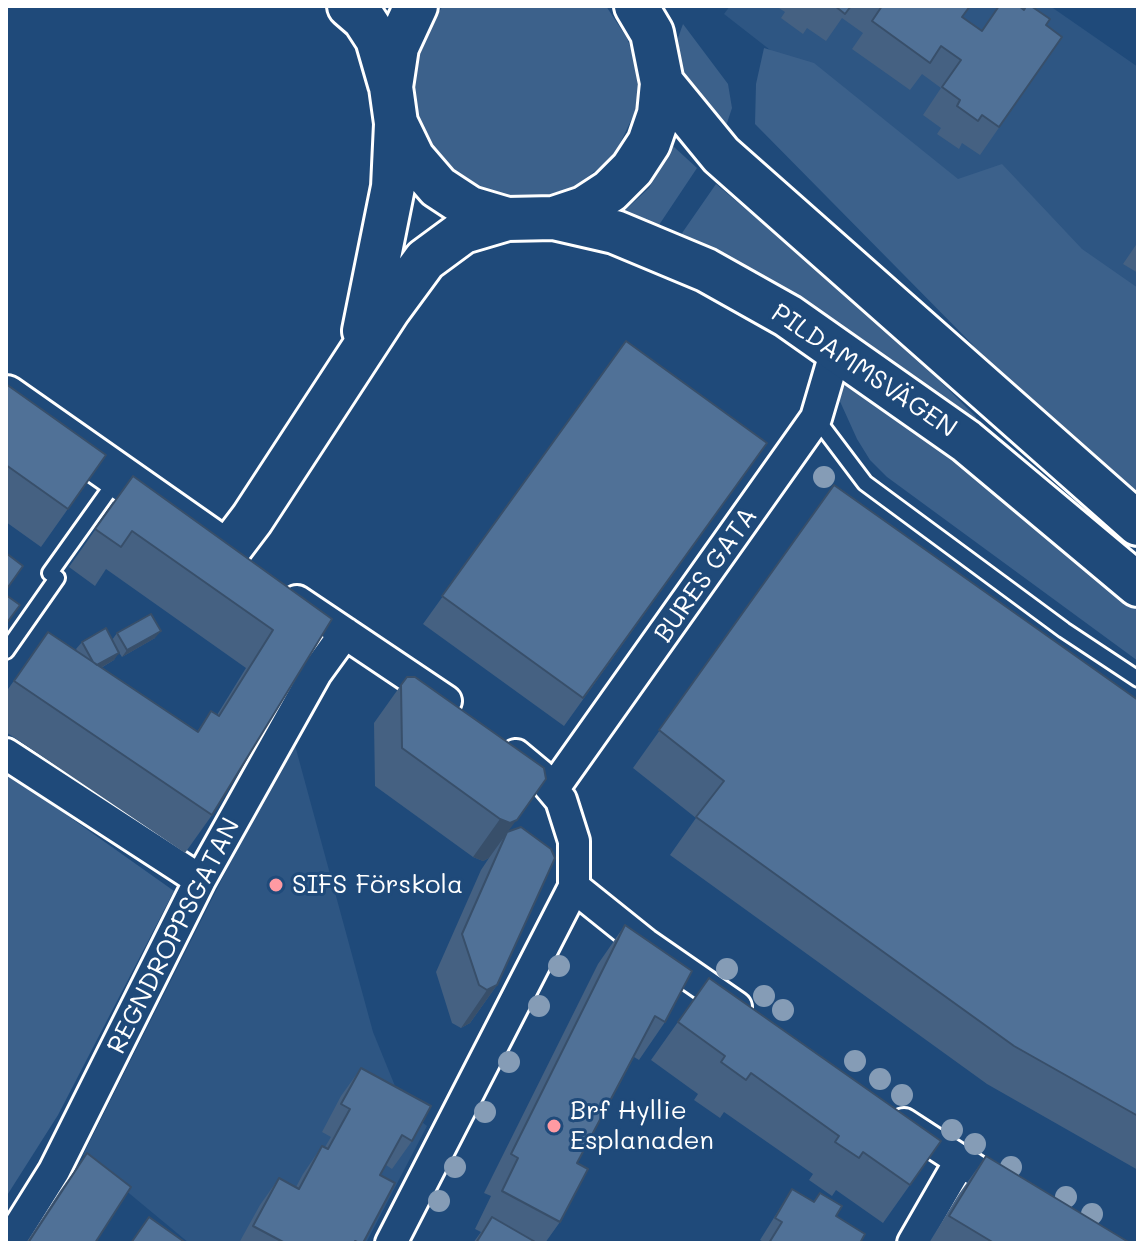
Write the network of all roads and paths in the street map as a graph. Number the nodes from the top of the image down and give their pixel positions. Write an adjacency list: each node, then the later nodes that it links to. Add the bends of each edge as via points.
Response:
1 (349, 6): 5 (main road, PILDAMMSVÄGEN, via 377,39)
2 (416, 6): 5 (main road, via 397,47)
3 (650, 15): 4 (main road, PILDAMMSVÄGEN)
4 (662, 83): 6 (main road, PILDAMMSVÄGEN, via 649,143 632,169 584,208); 13 (main road, PILDAMMSVÄGEN, via 721,155)
5 (394, 105): 7 (main road, PILDAMMSVÄGEN, via 413,158 438,187 470,208); 9 (main road, via 393,187)
6 (554, 218): 7 (main road, PILDAMMSVÄGEN); 8 (main road, PILDAMMSVÄGEN, via 615,232 706,270)
7 (507, 219): 9 (main road, via 463,232 425,260)
8 (836, 350): 11 (street, BURES GATA); 15 (main road, PILDAMMSVÄGEN, via 966,441)
9 (359, 354): 14 (main road, via 252,519)
10 (6, 397): 12 (main road)
11 (816, 418): 18 (lane, via 865,483); 20 (street, BURES GATA)
12 (118, 477): 14 (main road); 17 (lane, via 50,573 57,578)
13 (1138, 524)
14 (249, 568): 16 (street)
15 (1138, 585)
16 (345, 633): 20 (street, via 420,681); 21 (street, REGNDROPPSGATAN, via 316,673)
17 (6, 651)
18 (1138, 679)
19 (6, 754): 21 (street)
20 (554, 788): 22 (street, via 574,841)
21 (200, 880): 27 (street, REGNDROPPSGATAN, via 54,1171)
22 (574, 887): 23 (street); 28 (street)
23 (758, 1022)
24 (884, 1109): 25 (street)
25 (959, 1163): 26 (street); 29 (street)
26 (1027, 1203)
27 (9, 1243)
28 (391, 1243)
29 (913, 1243)

